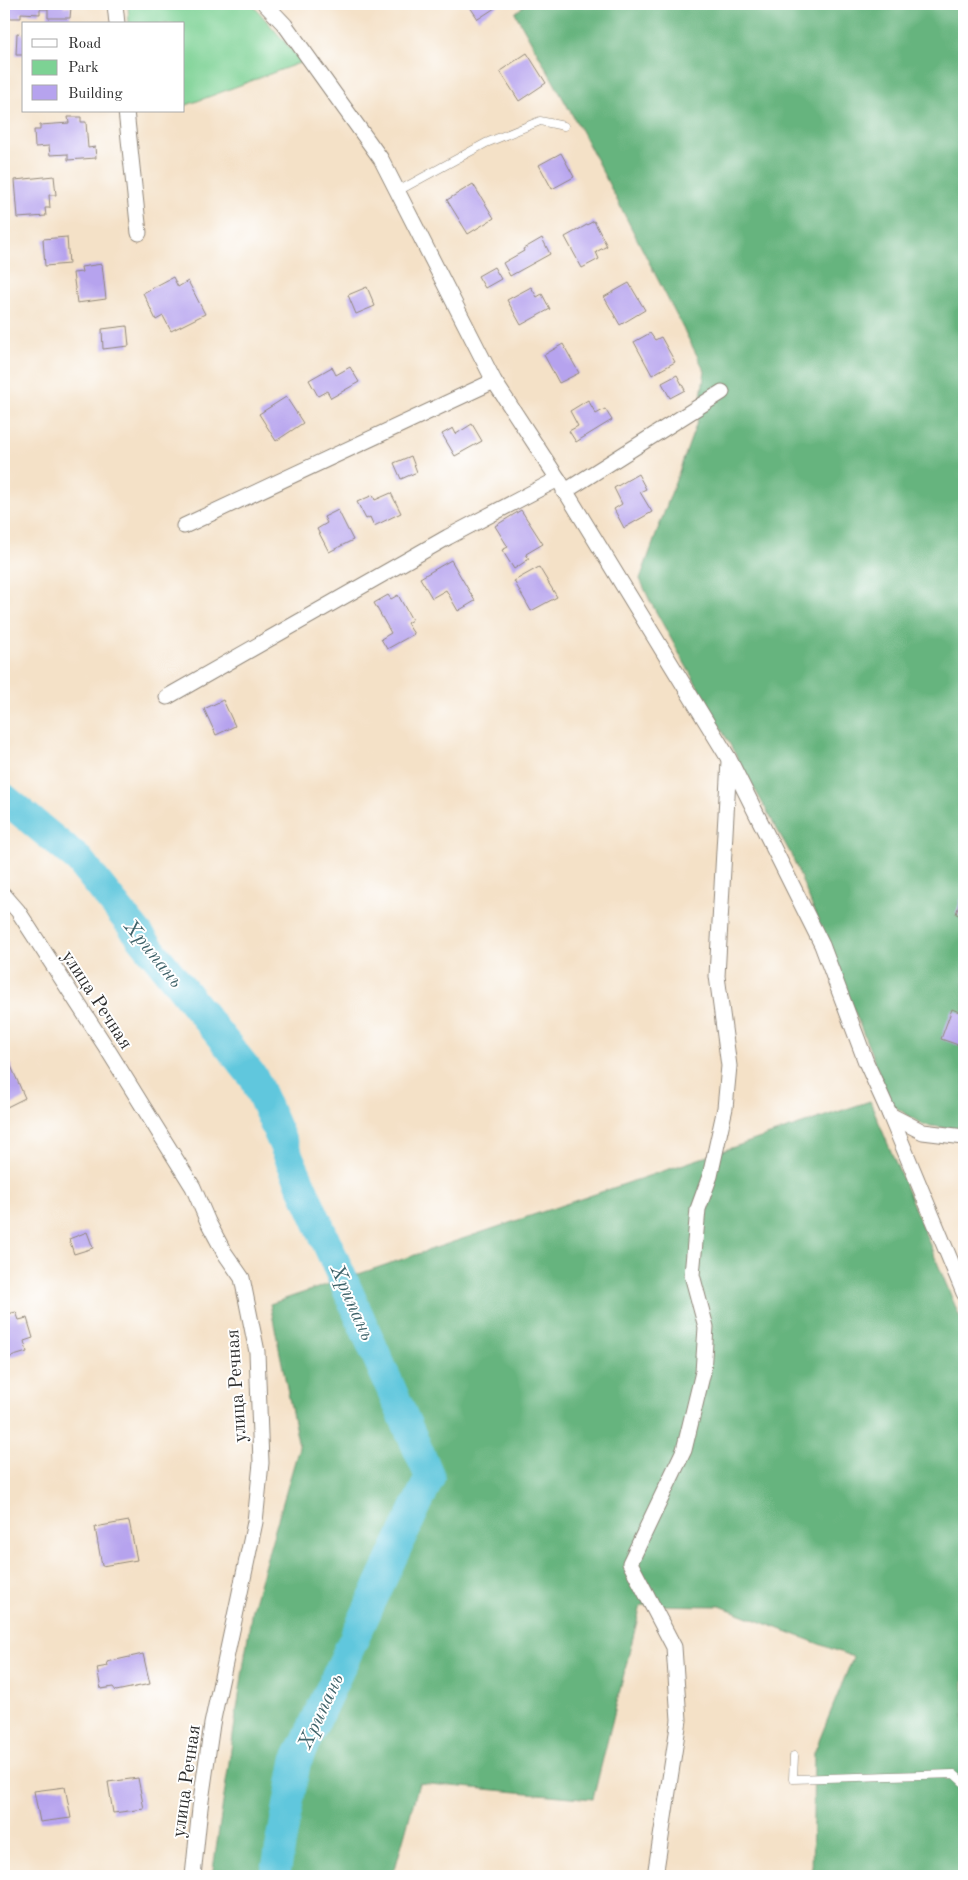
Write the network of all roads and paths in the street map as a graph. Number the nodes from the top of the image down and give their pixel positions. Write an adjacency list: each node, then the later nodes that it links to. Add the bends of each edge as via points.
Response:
1 (115, 4): 3 (street)
2 (265, 4): 6 (street, via 285,25 381,159)
3 (117, 22)
4 (126, 112): 7 (street)
5 (564, 126): 6 (lane, via 540,122 486,143)
6 (398, 191): 8 (street)
7 (139, 233)
8 (494, 381): 10 (street); 11 (street)
9 (722, 392): 10 (street)
10 (561, 485): 12 (street, via 448,537); 13 (street)
11 (184, 526)
12 (167, 697)
13 (729, 759): 15 (street, via 822,945 866,1062); 21 (street, via 717,976 729,1066 725,1108 710,1176 698,1209 692,1275 706,1328 702,1372 684,1450 630,1563 674,1647 679,1720)
14 (4, 896): 20 (street, улица Речная, via 18,911 193,1187 224,1252 242,1278 257,1352 261,1463 254,1522 212,1724)
15 (890, 1115): 16 (street, via 923,1132); 17 (street)
16 (964, 1137)
17 (964, 1293)
18 (794, 1756): 19 (lane, via 793,1779 954,1774)
19 (964, 1783)
20 (192, 1876)
21 (655, 1876)

